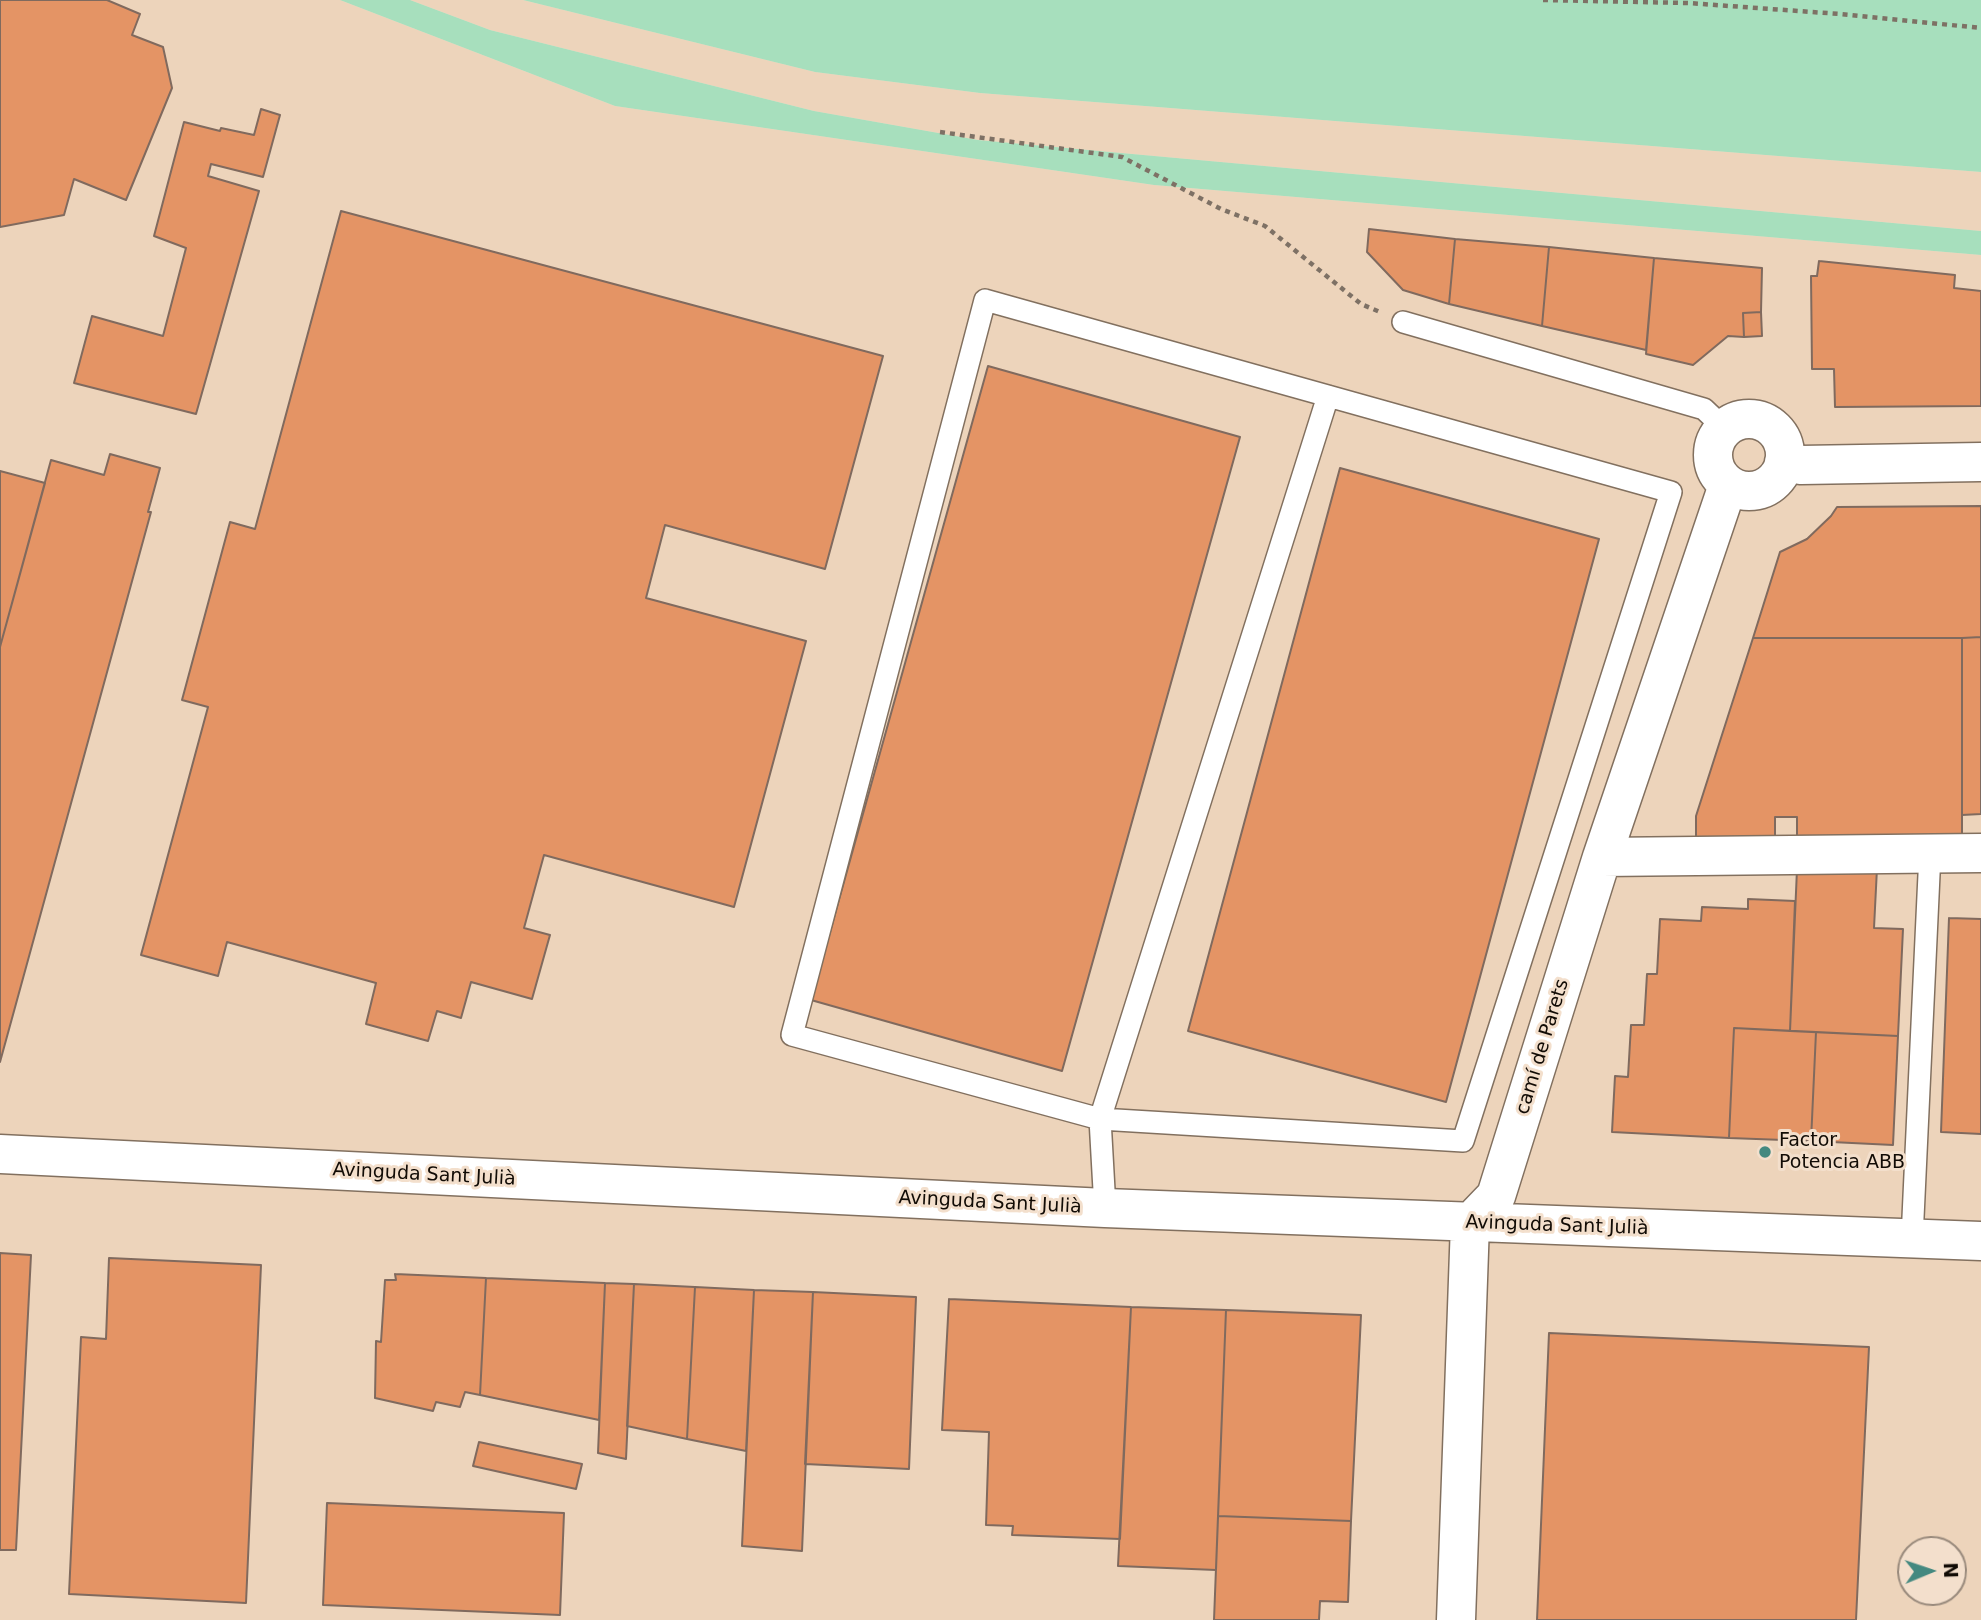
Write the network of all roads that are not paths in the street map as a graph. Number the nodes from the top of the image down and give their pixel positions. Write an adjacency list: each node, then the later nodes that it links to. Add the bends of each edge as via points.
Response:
1 (1403, 322): 3 (lane, via 1704,409)
2 (1328, 396): 10 (lane); 10 (lane, via 1671,492 1463,1141); 10 (lane, via 985,300 792,1035)
3 (1724, 428): 4 (street, via 1746,419 1760,421 1780,438); 6 (street, via 1716,439 1713,464)
4 (1784, 462): 5 (street); 6 (street, via 1781,472 1765,487 1752,491)
5 (1981, 462)
6 (1728, 485): 9 (street, camí de Parets)
7 (1930, 853): 8 (street); 9 (street); 14 (lane)
8 (1981, 853)
9 (1602, 857): 13 (street, camí de Parets, via 1496,1196)
10 (1100, 1119): 12 (lane)
11 (0, 1154): 12 (street, Avinguda Sant Julià)
12 (1105, 1208): 13 (street, Avinguda Sant Julià)
13 (1470, 1223): 14 (street, Avinguda Sant Julià); 16 (street)
14 (1912, 1239): 15 (street, Avinguda Sant Julià)
15 (1981, 1241)
16 (1456, 1620)

